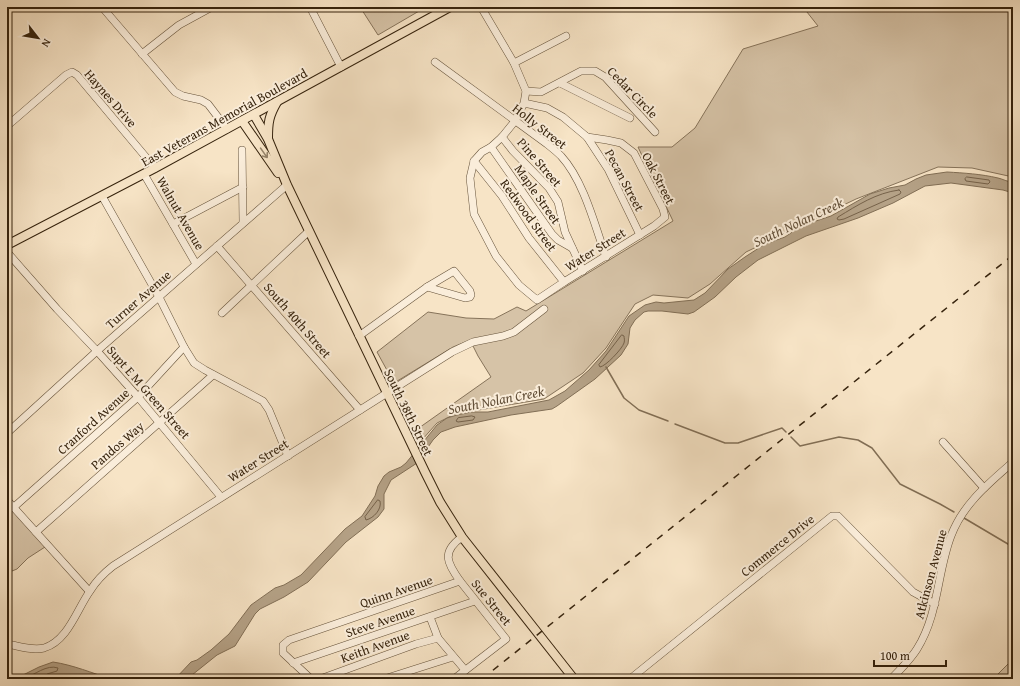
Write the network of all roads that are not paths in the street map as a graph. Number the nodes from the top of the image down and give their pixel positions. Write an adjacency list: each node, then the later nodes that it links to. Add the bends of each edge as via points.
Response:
1 (102, 7): 8 (street)
2 (212, 7): 8 (street, via 179,25)
3 (310, 7): 11 (street)
4 (450, 7): 6 (main road, East Veterans Memorial Boulevard)
5 (481, 7): 10 (street)
6 (439, 10): 11 (main road, East Veterans Memorial Boulevard)
7 (566, 36): 10 (street)
8 (142, 54): 23 (street, via 175,92 208,104)
9 (435, 62): 21 (street, Holly Street)
10 (514, 63): 13 (street)
11 (341, 67): 14 (main road, East Veterans Memorial Boulevard)
12 (560, 83): 13 (street, Cedar Circle, via 541,92); 15 (street, Cedar Circle, via 581,71 595,71 605,77); 17 (street)
13 (526, 90): 16 (street)
14 (278, 102): 18 (main road, East Veterans Memorial Boulevard); 27 (main road, via 268,121)
15 (629, 103): 17 (street, via 621,111); 24 (street, Cedar Circle)
16 (524, 104): 21 (street); 26 (street, via 547,108 563,117)
17 (615, 110): 19 (street)
18 (254, 115): 20 (main road, East Veterans Memorial Boulevard); 27 (main road, South 38th Street)
19 (630, 118)
20 (242, 121): 23 (main road, East Veterans Memorial Boulevard); 33 (main road, South 38th Street, one-way to 33)
21 (515, 121): 25 (street); 45 (street, Holly Street, via 561,156 576,177)
22 (7, 126): 31 (street, Haynes Drive, via 72,72)
23 (227, 130): 31 (main road, East Veterans Memorial Boulevard)
24 (655, 132)
25 (502, 137): 28 (street); 43 (street, Pine Street, via 549,188 558,202 565,232)
26 (587, 137): 36 (street, Oak Street, via 621,144 634,153); 40 (street, Pecan Street, via 608,169)
27 (268, 139): 33 (main road, South 38th Street)
28 (490, 147): 30 (street); 43 (street, Maple Street, via 552,234)
29 (242, 150): 34 (street)
30 (474, 161): 48 (street, Redwood Street); 48 (street, Water Street, via 470,178 474,214 496,256 519,285 537,300)
31 (156, 168): 32 (main road, East Veterans Memorial Boulevard)
32 (144, 174): 35 (main road, East Veterans Memorial Boulevard); 38 (street, Walnut Avenue)
33 (287, 185): 37 (street, Turner Avenue); 39 (main road, South 38th Street)
34 (243, 187): 37 (street); 38 (street)
35 (102, 196): 41 (main road, East Veterans Memorial Boulevard); 51 (street)
36 (665, 217): 40 (street, Water Street)
37 (243, 222): 42 (street, Turner Avenue)
38 (173, 224): 46 (street, Walnut Avenue)
39 (309, 231): 49 (street); 54 (main road, South 38th Street)
40 (640, 235): 45 (street, Water Street)
41 (7, 245)
42 (217, 246): 46 (street, Turner Avenue); 49 (street, South 40th Street)
43 (572, 248): 47 (street, Pine Street)
44 (7, 252): 56 (street, Supt E M Green Street)
45 (606, 257): 47 (street, Water Street)
46 (196, 264): 51 (street, Turner Avenue)
47 (583, 271): 48 (street, Water Street)
48 (564, 282)
49 (252, 285): 53 (street); 60 (street, South 40th Street)
50 (426, 287): 50 (street, via 454,271 471,295 465,298); 54 (street)
51 (159, 297): 55 (street); 56 (street, Turner Avenue)
52 (544, 309): 58 (street, Water Street, via 514,332 463,346)
53 (222, 312)
54 (359, 336): 58 (main road, South 38th Street)
55 (184, 347): 57 (street, via 198,366); 59 (street, Cranford Avenue)
56 (97, 351): 59 (street, Supt E M Green Street); 62 (street, Turner Avenue)
57 (213, 374): 61 (street, Pandos Way); 64 (street, via 263,401)
58 (386, 393): 60 (street, Water Street); 71 (main road, South 38th Street, via 424,472)
59 (138, 397): 61 (street, Supt E M Green Street); 69 (street, Cranford Avenue)
60 (360, 410): 64 (street, Water Street)
61 (160, 423): 67 (street, Supt E M Green Street); 70 (street, Pandos Way)
62 (7, 432)
63 (943, 442): 66 (street)
64 (288, 456): 67 (street, Water Street)
65 (1013, 462): 66 (street, Atkinson Avenue)
66 (984, 488): 75 (street, Atkinson Avenue, via 967,506 951,536)
67 (221, 497): 73 (street, Water Street, via 113,566)
68 (7, 500): 69 (street)
69 (14, 507): 70 (street)
70 (36, 532): 73 (street)
71 (462, 537): 72 (street, via 452,546 448,558); 86 (main road, South 38th Street)
72 (460, 581): 74 (street, Sue Street); 80 (street, Quinn Avenue, via 289,640 283,645 283,653)
73 (89, 591): 78 (street, Water Street, via 68,628 50,645 30,649)
74 (475, 601): 76 (street, Steve Avenue); 81 (street, Sue Street, via 506,639)
75 (935, 604): 87 (street, Commerce Drive, via 913,592 838,516 832,516); 88 (street, Atkinson Avenue, via 927,631 917,649)
76 (430, 617): 77 (street); 80 (street, Steve Avenue)
77 (438, 638): 79 (street); 83 (street, Keith Avenue)
78 (7, 644)
79 (453, 657): 81 (street); 84 (street)
80 (293, 663): 82 (street)
81 (465, 670): 85 (street)
82 (310, 679)
83 (320, 679)
84 (384, 679)
85 (454, 679)
86 (574, 679)
87 (630, 679)
88 (891, 679)

